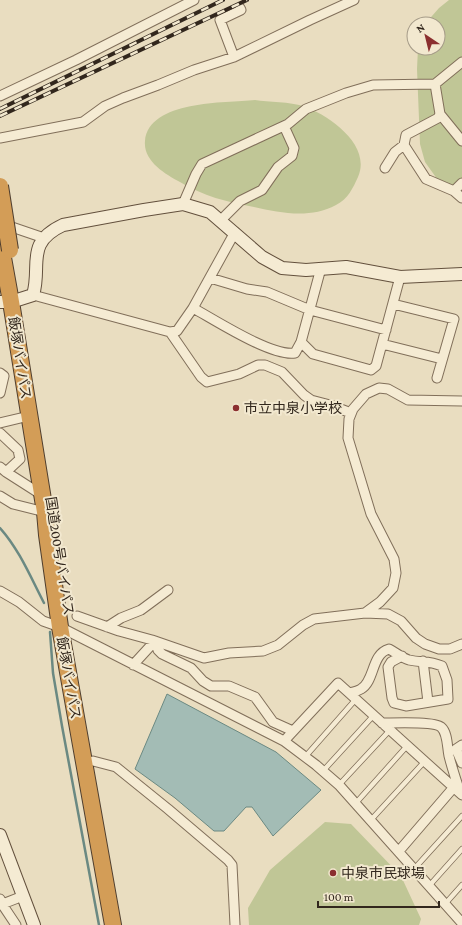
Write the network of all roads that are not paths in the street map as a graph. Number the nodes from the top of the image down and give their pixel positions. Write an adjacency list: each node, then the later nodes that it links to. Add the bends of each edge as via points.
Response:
1 (194, 0): 7 (street)
2 (354, 0): 4 (street)
3 (240, 8): 4 (street, via 241,10 220,20)
4 (234, 57): 10 (street, via 123,98 105,106 83,122)
5 (462, 62): 6 (street)
6 (435, 84): 8 (street); 9 (street, via 374,85 306,109)
7 (0, 96)
8 (440, 114): 11 (street); 12 (street, via 438,118 406,135)
9 (284, 126): 18 (street, via 202,164); 19 (street, via 294,148 292,156 278,167 262,190 240,201)
10 (0, 138)
11 (462, 141)
12 (404, 146): 13 (street, via 395,152); 16 (street, via 426,179)
13 (385, 168)
14 (462, 183): 16 (street)
15 (0, 186): 23 (highway, 国道200号バイパス, bridge)
16 (454, 191): 17 (street)
17 (462, 198)
18 (183, 204): 19 (street, via 210,212); 22 (street, via 63,225)
19 (220, 221): 21 (street)
20 (0, 223): 22 (street)
21 (234, 232): 24 (street, via 262,257 282,268); 27 (street)
22 (44, 238): 28 (street, via 36,256 35,290)
23 (4, 246): 28 (highway, 国道200号バイパス)
24 (321, 268): 26 (street, via 346,267); 31 (street)
25 (462, 274): 26 (street)
26 (400, 277): 29 (street)
27 (210, 278): 30 (street); 31 (street, via 267,292)
28 (16, 300): 33 (street); 42 (highway, 飯塚バイパス); 54 (highway, 国道200号バイパス)
29 (393, 304): 32 (street); 36 (street, via 454,319)
30 (193, 308): 33 (street, via 177,331); 34 (street, via 263,346 289,354 295,353)
31 (310, 310): 32 (street); 34 (street)
32 (386, 330): 35 (street)
33 (170, 332): 41 (street, via 207,382 265,365 282,372 311,400)
34 (301, 342): 35 (street, via 313,354 371,370 376,366)
35 (382, 344): 36 (street)
36 (442, 360): 38 (street)
37 (0, 373): 39 (street, via 4,376)
38 (437, 378)
39 (0, 393)
40 (462, 401): 41 (street, via 408,400 379,388 366,394)
41 (351, 413): 51 (street, via 348,438 371,514 394,559 396,573 393,588)
42 (29, 416): 43 (street); 46 (highway, 飯塚バイパス)
43 (0, 423)
44 (0, 433): 45 (street, via 18,450 20,458)
45 (3, 470): 46 (street)
46 (42, 495): 48 (highway, 飯塚バイパス)
47 (0, 496): 48 (street, via 13,504)
48 (45, 512): 54 (highway, 飯塚バイパス, via 47,535)
49 (168, 590): 53 (street, via 141,610)
50 (0, 591): 54 (street, via 43,621)
51 (365, 613): 55 (street, via 314,618 278,645 263,651 229,653 204,658); 56 (street, via 388,614 402,621 424,644 439,649 450,649)
52 (77, 616): 53 (street)
53 (107, 627): 55 (street)
54 (66, 630): 59 (street); 70 (highway, 国道200号バイパス); 91 (highway, 飯塚バイパス)
55 (155, 641): 59 (street); 65 (street, via 162,654 191,668 211,686 229,686 255,697 273,722)
56 (462, 644)
57 (402, 656): 58 (street, via 408,660); 60 (street, via 389,649 384,650 366,685); 61 (street, via 391,662 388,667 394,703 406,706)
58 (422, 661): 61 (street); 61 (street, via 442,666 447,680 448,699)
59 (133, 665): 66 (street)
60 (352, 696): 62 (street); 65 (street, via 338,683); 69 (lane)
61 (428, 702)
62 (374, 715): 63 (street); 73 (lane)
63 (382, 723): 64 (street); 68 (street, via 434,724 441,727)
64 (390, 730): 67 (street); 74 (lane)
65 (293, 731): 66 (street)
66 (284, 741): 69 (street)
67 (408, 746): 71 (street); 76 (lane)
68 (455, 747): 72 (street); 75 (street)
69 (305, 757): 73 (street)
70 (93, 760): 92 (highway, 国道200号バイパス); 93 (street, via 116,767 228,860 232,865)
71 (425, 761): 75 (street); 78 (lane)
72 (462, 763)
73 (323, 771): 74 (street)
74 (339, 785): 76 (street)
75 (459, 792): 81 (street)
76 (355, 804): 78 (street)
77 (462, 816): 82 (lane)
78 (370, 821): 81 (street)
79 (1, 840): 85 (street)
80 (462, 849): 84 (lane)
81 (399, 852): 82 (street)
82 (414, 869): 84 (street)
83 (462, 885): 87 (lane)
84 (429, 886): 87 (street)
85 (23, 896): 86 (street); 90 (street)
86 (1, 903): 89 (street)
87 (445, 904): 88 (street)
88 (461, 921)
89 (16, 925)
90 (34, 925)
91 (113, 925)
92 (122, 925)
93 (235, 925)

